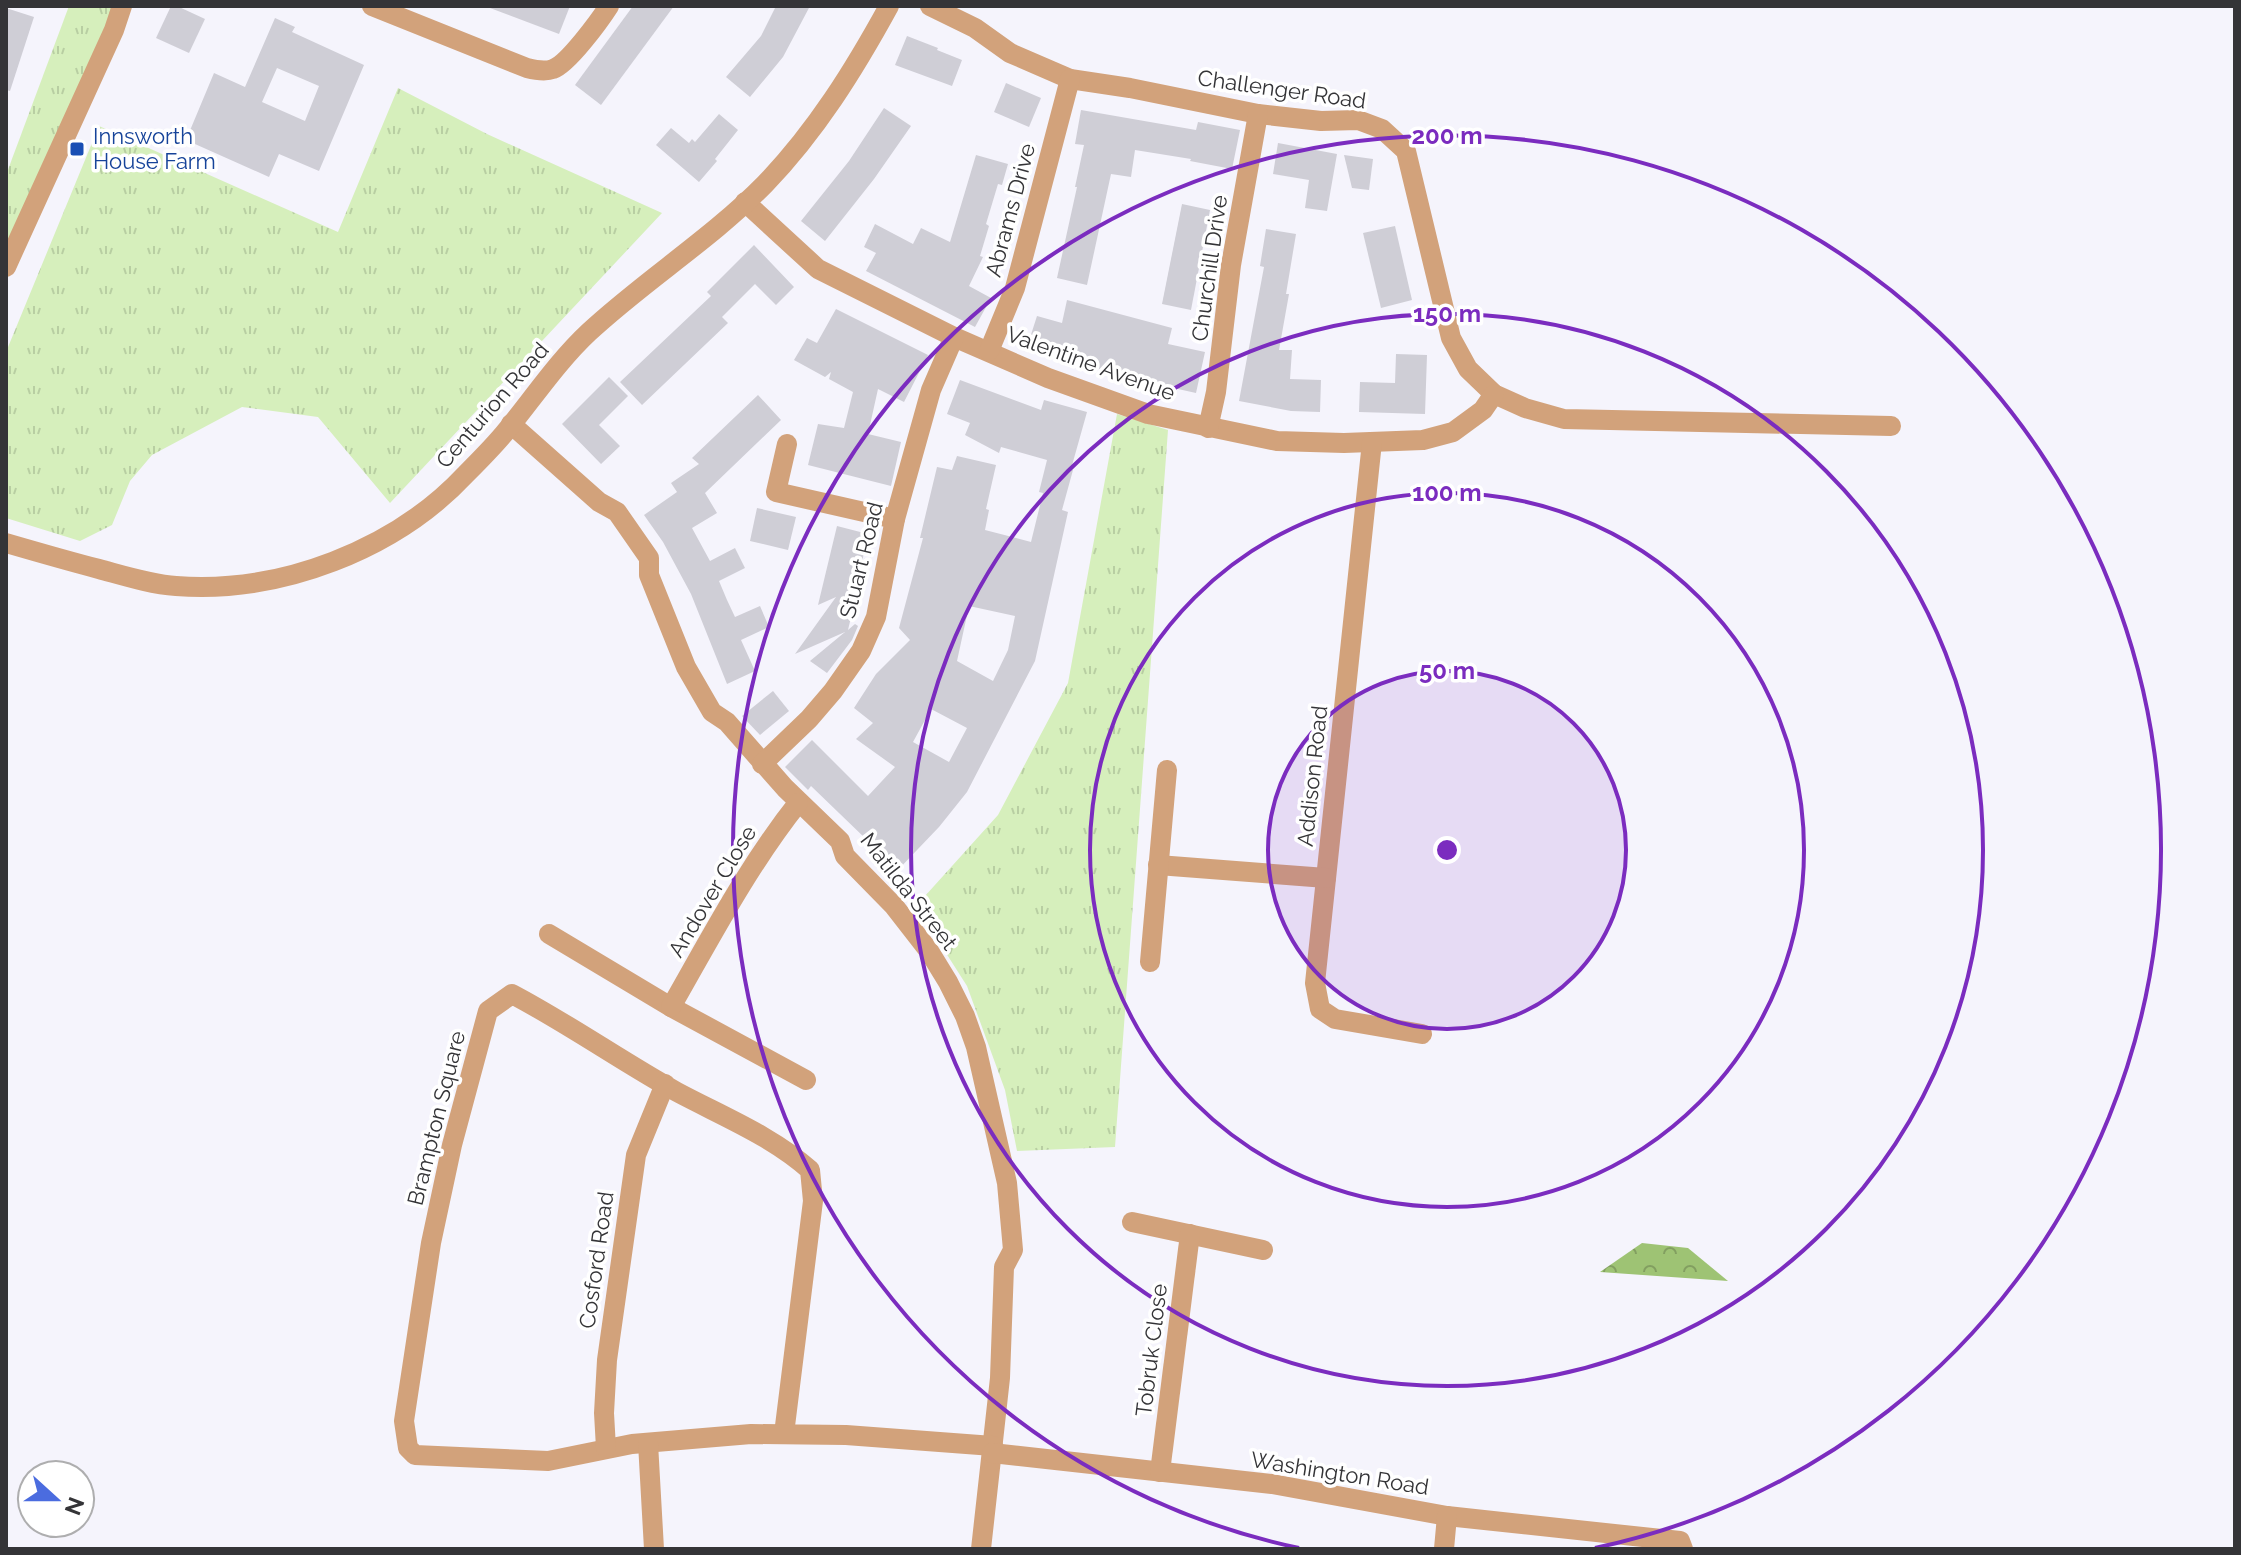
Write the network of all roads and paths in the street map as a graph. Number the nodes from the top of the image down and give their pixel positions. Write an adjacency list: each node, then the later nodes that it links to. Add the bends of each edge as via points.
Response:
1 (122, 6): 9 (street)
2 (372, 6): 3 (street, via 543,71 565,60)
3 (609, 6)
4 (889, 6): 8 (street, Centurion Road, via 819,121)
5 (930, 6): 6 (street, Challenger Road, via 1010,53)
6 (1070, 79): 7 (street, Challenger Road); 11 (street, Abrams Drive, via 1015,288)
7 (1258, 114): 12 (street, Challenger Road, via 1358,120 1382,129 1406,151 1451,338 1468,369); 15 (street, Churchill Drive)
8 (745, 202): 10 (street, Valentine Avenue, via 818,269); 13 (street, Centurion Road, via 588,333)
9 (6, 267)
10 (954, 337): 11 (street, Valentine Avenue); 18 (street, Stuart Road, via 931,390)
11 (989, 351): 15 (street, Valentine Avenue, via 1148,414)
12 (1494, 394): 14 (street, Challenger Road, via 1564,419); 16 (street, Valentine Avenue, via 1483,410 1453,432 1423,440)
13 (511, 424): 19 (street, Centurion Road, via 439,502 392,533 293,576 176,586); 20 (street, Matilda Street, via 617,512 649,558 649,575 696,686 712,712)
14 (1891, 426)
15 (1208, 428): 16 (street, Valentine Avenue, via 1277,441)
16 (1372, 442): 24 (street, Addison Road)
17 (787, 444): 18 (street, via 776,492)
18 (895, 519): 20 (street, Stuart Road, via 876,617 861,651 809,719)
19 (6, 543)
20 (762, 764): 22 (street, Matilda Street)
21 (1167, 770): 23 (street)
22 (798, 803): 27 (street, Andover Close, via 752,865); 37 (street, Matilda Street, via 840,841 845,856 929,951 976,1047 1007,1183 1013,1250 1004,1267)
23 (1158, 865): 24 (street); 26 (street)
24 (1326, 878): 28 (street, Addison Road, via 1315,983 1320,1009 1335,1019)
25 (549, 934): 27 (street)
26 (1150, 962)
27 (671, 1007): 29 (street)
28 (1422, 1034)
29 (806, 1080)
30 (665, 1084): 34 (street, Brampton Square, via 789,1152 810,1170 813,1201); 36 (street, Cosford Road, via 636,1155 607,1360); 36 (street, Brampton Square, via 512,994 488,1011 431,1243 404,1421 408,1448 415,1455 548,1461)
31 (1132, 1222): 32 (street)
32 (1190, 1234): 33 (street); 38 (street, Tobruk Close)
33 (1263, 1250)
34 (784, 1434): 35 (street, Brampton Square); 37 (street, Brampton Square)
35 (648, 1443): 36 (street, Brampton Square); 41 (street)
36 (606, 1448)
37 (993, 1450): 38 (street, Washington Road); 42 (street, Matilda Street)
38 (1160, 1472): 39 (street, Washington Road, via 1272,1484)
39 (1447, 1516): 40 (street, Washington Road); 43 (street)
40 (1681, 1545)
41 (654, 1549)
42 (981, 1549)
43 (1444, 1549)

